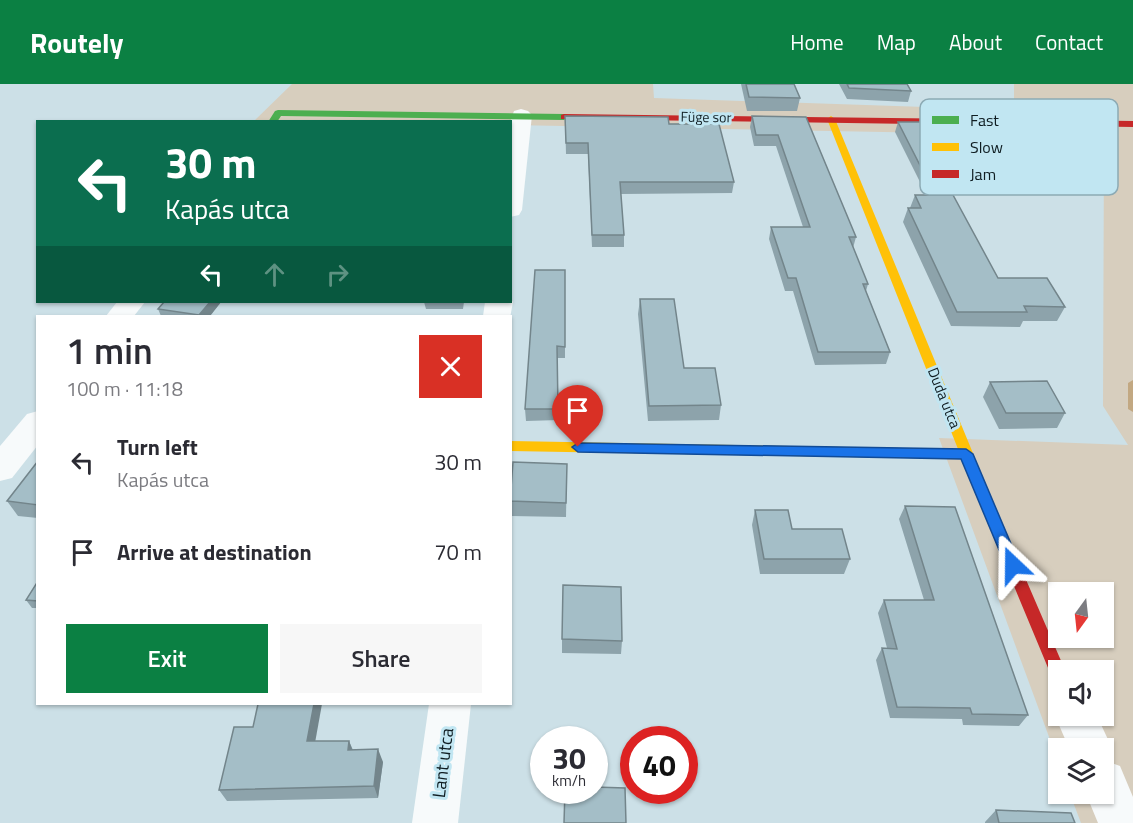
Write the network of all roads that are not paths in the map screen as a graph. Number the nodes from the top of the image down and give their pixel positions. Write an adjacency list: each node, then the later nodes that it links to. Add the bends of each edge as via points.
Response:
1 (521, 115): 2 (street, Füge sor); 3 (street, Füge sor); 7 (street)
2 (275, 117)
3 (831, 119): 4 (street, Füge sor); 12 (street, Duda utca)
4 (920, 120)
5 (1118, 124): 6 (street, Füge sor)
6 (1133, 124)
7 (512, 193)
8 (131, 303): 9 (street)
9 (121, 315)
10 (26, 430): 13 (street)
11 (512, 446): 12 (street)
12 (966, 454): 14 (street, Duda utca)
13 (0, 469)
14 (1053, 660)
15 (450, 705): 17 (street, Lant utca)
16 (1113, 804): 18 (street)
17 (435, 823)
18 (1121, 823)

